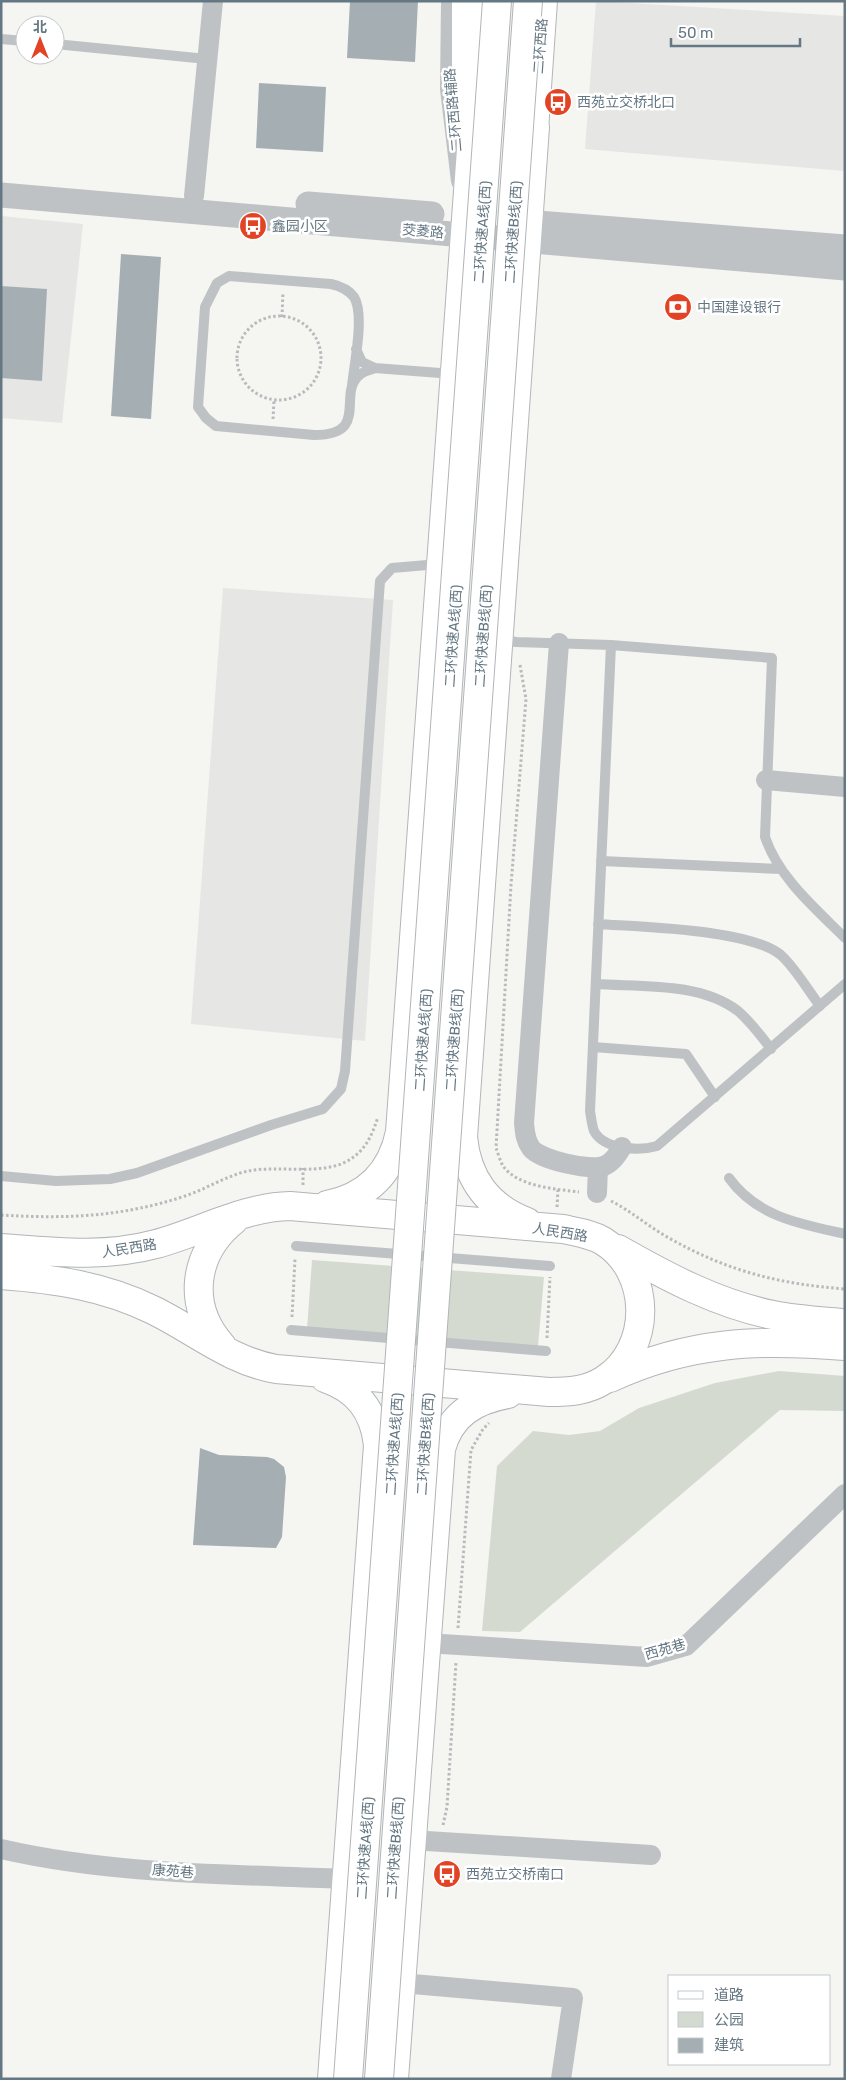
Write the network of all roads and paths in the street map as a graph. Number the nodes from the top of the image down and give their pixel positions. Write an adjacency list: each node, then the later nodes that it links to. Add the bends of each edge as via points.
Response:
1 (213, 1): 11 (street)
2 (451, 1): 16 (street, 二环西路辅路, via 450,89 457,157)
3 (466, 1): 12 (main road, via 466,65)
4 (482, 1): 12 (main road)
5 (497, 1): 86 (main road, 二环快速A线(西), bridge)
6 (528, 1): 87 (main road, 二环快速B线(西), bridge)
7 (544, 1): 17 (main road, 二环西路, via 535,127)
8 (1, 39): 9 (lane)
9 (15, 40)
10 (65, 45): 11 (lane)
11 (207, 59): 15 (street)
12 (474, 122): 16 (main road)
13 (1, 179): 15 (street, 茭菱路)
14 (1, 195): 16 (street, 茭菱路)
15 (194, 196): 16 (street, 茭菱路)
16 (474, 227): 17 (street, 茭菱路); 17 (main road, via 493,296); 24 (main road)
17 (521, 230): 18 (street, 茭菱路); 19 (street, 茭菱路); 29 (main road)
18 (845, 246)
19 (845, 268)
20 (283, 281): 21 (path); 22 (lane, via 344,287 354,297 359,310); 27 (lane, via 229,276 217,283 205,308 202,346 198,407 206,418 216,426)
21 (282, 317): 26 (path, via 268,318 250,327 243,335 236,354 244,383 260,396); 26 (path, via 297,320 313,333 321,362 314,381 307,389 290,399)
22 (356, 349): 23 (lane, via 362,362); 25 (lane)
23 (375, 368): 24 (lane); 25 (lane, via 360,374)
24 (456, 374): 28 (main road)
25 (352, 386): 27 (lane, via 349,421 340,431 327,436)
26 (274, 400): 27 (path)
27 (272, 432)
28 (442, 564): 40 (main road); 50 (lane, via 392,568 380,581 345,1071 341,1088 323,1109 110,1180 56,1181)
29 (508, 640): 30 (lane); 41 (main road); 52 (path, via 526,699 511,885 496,1148 503,1166 518,1179)
30 (559, 643): 31 (lane); 49 (street, via 525,1138 532,1150 545,1159)
31 (611, 645): 32 (lane, via 772,658); 34 (lane)
32 (766, 780): 33 (street); 35 (lane, via 765,836)
33 (845, 787)
34 (601, 861): 35 (lane); 36 (lane)
35 (781, 869): 37 (lane)
36 (598, 924): 38 (lane); 42 (lane, via 710,933 769,948 782,956)
37 (845, 938)
38 (596, 984): 43 (lane); 44 (lane, via 687,991 710,997 737,1011)
39 (845, 984): 42 (lane)
40 (411, 992): 41 (main road, via 414,1005 422,1015 443,1024 464,1015); 54 (main road, via 400,1132 391,1162 374,1184 349,1199 316,1206)
41 (473, 996): 57 (main road, via 463,1137 469,1168 478,1186 499,1207 528,1222)
42 (820, 1006): 44 (lane)
43 (593, 1047): 45 (lane, via 686,1054); 47 (lane, via 590,1111 594,1131 607,1142)
44 (770, 1049): 45 (lane)
45 (715, 1097): 47 (lane, via 657,1146 642,1150)
46 (379, 1108): 48 (path, via 371,1138 348,1161 326,1168)
47 (622, 1147): 49 (street, via 616,1159)
48 (303, 1168): 54 (path); 56 (path, via 246,1172 185,1196 92,1217)
49 (598, 1168): 53 (street)
50 (1, 1176)
51 (729, 1178): 58 (lane, via 742,1195 776,1215)
52 (558, 1189): 53 (path); 57 (path)
53 (597, 1193): 64 (path, via 668,1238 710,1259 798,1286)
54 (297, 1196): 55 (main road, 人民西路); 57 (main road, 人民西路)
55 (251, 1211): 61 (main road, 人民西路, via 182,1236 122,1251 87,1254); 69 (main road, 人民西路, via 222,1229 204,1257 200,1273 200,1306 204,1321 223,1348)
56 (1, 1215)
57 (560, 1221): 59 (main road, 人民西路)
58 (845, 1234)
59 (602, 1240): 65 (main road, via 672,1278 731,1303 787,1318); 71 (main road, 人民西路, via 627,1264 637,1286 641,1310 637,1334 628,1356 604,1380)
60 (296, 1246): 62 (lane); 66 (path)
61 (1, 1248)
62 (550, 1266): 68 (path)
63 (1, 1275): 69 (main road, 人民西路, via 62,1280 110,1292 168,1317)
64 (845, 1289)
65 (845, 1323)
66 (291, 1330): 68 (lane)
67 (845, 1346): 71 (main road, via 778,1342 716,1345 653,1360)
68 (546, 1351)
69 (238, 1358): 70 (main road, 人民西路, via 255,1366)
70 (276, 1369): 72 (main road, 人民西路); 75 (main road, via 332,1380 349,1389 367,1408 378,1445)
71 (588, 1388): 72 (main road, 人民西路)
72 (549, 1392): 76 (main road, via 488,1398 464,1410 452,1423 441,1449)
73 (497, 1418): 78 (path, via 483,1429 471,1450)
74 (845, 1494): 78 (street, 西苑巷, via 686,1646 647,1658)
75 (372, 1533): 76 (main road, via 377,1521 386,1513 408,1509 427,1521); 83 (main road)
76 (434, 1539): 77 (main road)
77 (426, 1643): 78 (street, 西苑巷); 79 (main road)
78 (457, 1643): 80 (path, via 447,1807)
79 (411, 1840): 80 (street); 84 (main road)
80 (438, 1842): 82 (street)
81 (1, 1849): 83 (street, 康苑巷, via 50,1860 234,1877)
82 (650, 1855)
83 (347, 1879): 85 (main road)
84 (401, 1983): 88 (main road); 89 (street, via 574,1998)
85 (332, 2079)
86 (348, 2079)
87 (379, 2079)
88 (394, 2079)
89 (561, 2079)

